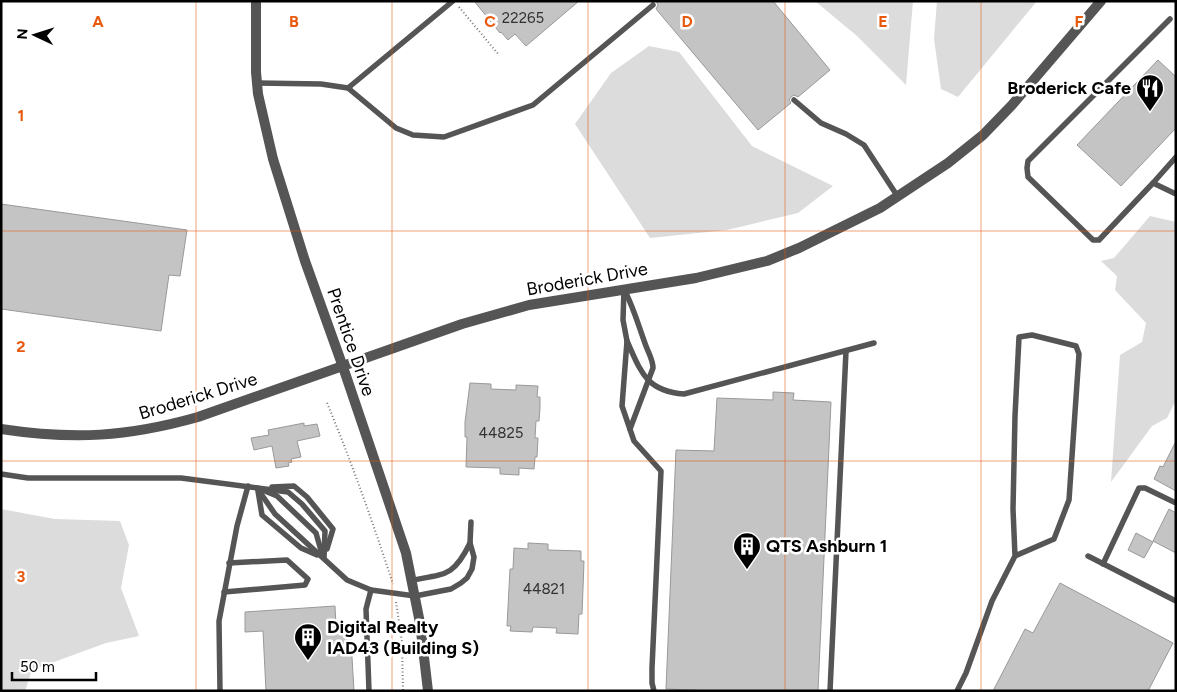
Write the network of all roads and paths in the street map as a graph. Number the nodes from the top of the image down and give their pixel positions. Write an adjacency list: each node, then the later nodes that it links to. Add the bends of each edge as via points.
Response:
1 (256, 1): 8 (street, Prentice Drive)
2 (453, 1): 9 (lane)
3 (1101, 1): 14 (street, Broderick Drive, via 983,135)
4 (653, 5): 9 (lane, via 533,105 444,137 414,135 396,128)
5 (458, 6): 7 (path)
6 (1170, 19): 12 (lane, via 1028,161 1027,168 1028,177 1093,240 1099,240)
7 (499, 55)
8 (257, 83): 9 (lane, via 321,84); 19 (street, Prentice Drive, via 283,197)
9 (348, 88)
10 (794, 100): 14 (lane, via 821,123 864,144)
11 (1176, 157): 12 (lane)
12 (1153, 183): 13 (lane)
13 (1176, 194)
14 (898, 197): 15 (street, Broderick Drive, via 845,226 767,261 696,278)
15 (624, 289): 16 (lane, via 623,320); 19 (street, Broderick Drive, via 529,305 462,324); 20 (lane, via 652,358)
16 (627, 341): 20 (lane, via 642,374); 23 (lane, via 622,406)
17 (874, 343): 18 (lane)
18 (846, 351): 20 (lane, via 684,394 664,391); 46 (lane)
19 (343, 366): 22 (street, Broderick Drive, via 163,427 75,437); 35 (street, Prentice Drive, via 406,553)
20 (649, 380): 23 (lane)
21 (327, 403): 38 (path, via 369,511)
22 (1, 429)
23 (630, 430): 45 (lane, via 634,440 661,471 652,675)
24 (1, 474): 25 (lane, via 28,478 181,478)
25 (248, 486): 26 (lane); 33 (lane)
26 (257, 488): 32 (lane, via 276,514); 32 (lane, via 277,496 316,533); 32 (lane, via 262,515 301,548); 32 (lane, via 288,492 302,504 325,531)
27 (1176, 504): 34 (lane, via 1139,488)
28 (471, 522): 29 (lane)
29 (470, 543): 35 (lane, via 451,571); 39 (lane, via 474,557 467,578 451,589)
30 (1015, 556): 30 (lane, via 1013,500 1019,337 1032,335 1076,346 1079,354 1069,500 1054,540); 47 (lane, via 992,601)
31 (1088, 556): 34 (lane)
32 (324, 558): 36 (lane, via 347,580)
33 (229, 563): 37 (lane); 37 (lane, via 287,560 308,579 305,585)
34 (1103, 564): 40 (lane)
35 (412, 580): 39 (street, Prentice Drive)
36 (371, 590): 38 (lane); 42 (lane, via 366,609)
37 (224, 592): 41 (lane, via 219,621)
38 (394, 593): 39 (lane); 43 (path, via 402,642)
39 (416, 596): 44 (street, Prentice Drive)
40 (1176, 601)
41 (220, 691)
42 (369, 691)
43 (403, 691)
44 (428, 691)
45 (654, 691)
46 (830, 691)
47 (957, 691)

